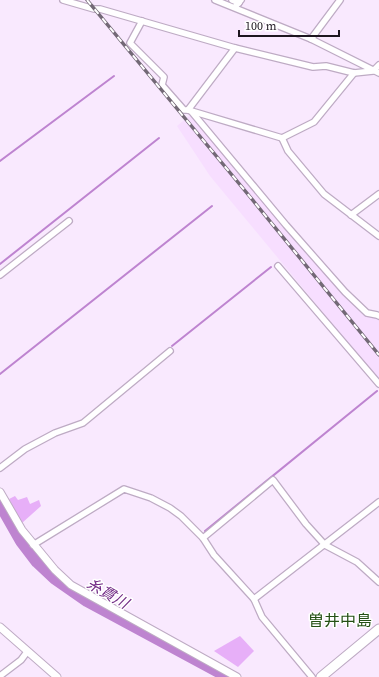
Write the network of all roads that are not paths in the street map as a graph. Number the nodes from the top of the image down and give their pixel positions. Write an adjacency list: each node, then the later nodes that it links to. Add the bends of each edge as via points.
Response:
1 (63, 0): 6 (street)
2 (215, 0): 5 (street)
3 (232, 0): 5 (street)
4 (340, 0): 7 (street)
5 (238, 3): 7 (street)
6 (142, 21): 8 (street); 12 (street, via 130,42 164,77 162,85 184,110)
7 (311, 39): 10 (street)
8 (235, 48): 11 (street, via 313,67 326,66); 12 (street)
9 (379, 65): 10 (street)
10 (376, 72): 11 (street)
11 (354, 73): 13 (street, via 314,122)
12 (189, 110): 13 (street); 20 (street, via 345,292 366,313)
13 (282, 138): 15 (street, via 288,151 324,194)
14 (379, 194): 15 (street)
15 (351, 214): 17 (street)
16 (69, 221): 19 (street)
17 (379, 236)
18 (278, 266): 22 (street)
19 (0, 275)
20 (379, 316)
21 (170, 351): 23 (street, via 83,423 55,433 25,449)
22 (379, 384)
23 (0, 468)
24 (0, 492): 27 (street)
25 (379, 502): 28 (street)
26 (203, 538): 27 (street, via 170,508 124,489); 28 (street, via 273,480); 30 (street, via 214,555)
27 (33, 545): 36 (street, via 71,585)
28 (325, 545): 29 (street, via 357,562); 30 (street)
29 (379, 582)
30 (254, 599): 37 (street, via 262,617)
31 (0, 627): 33 (street)
32 (379, 629): 38 (main road)
33 (27, 652): 34 (street); 35 (street)
34 (0, 676)
35 (57, 677)
36 (237, 677)
37 (312, 677)
38 (321, 677)

